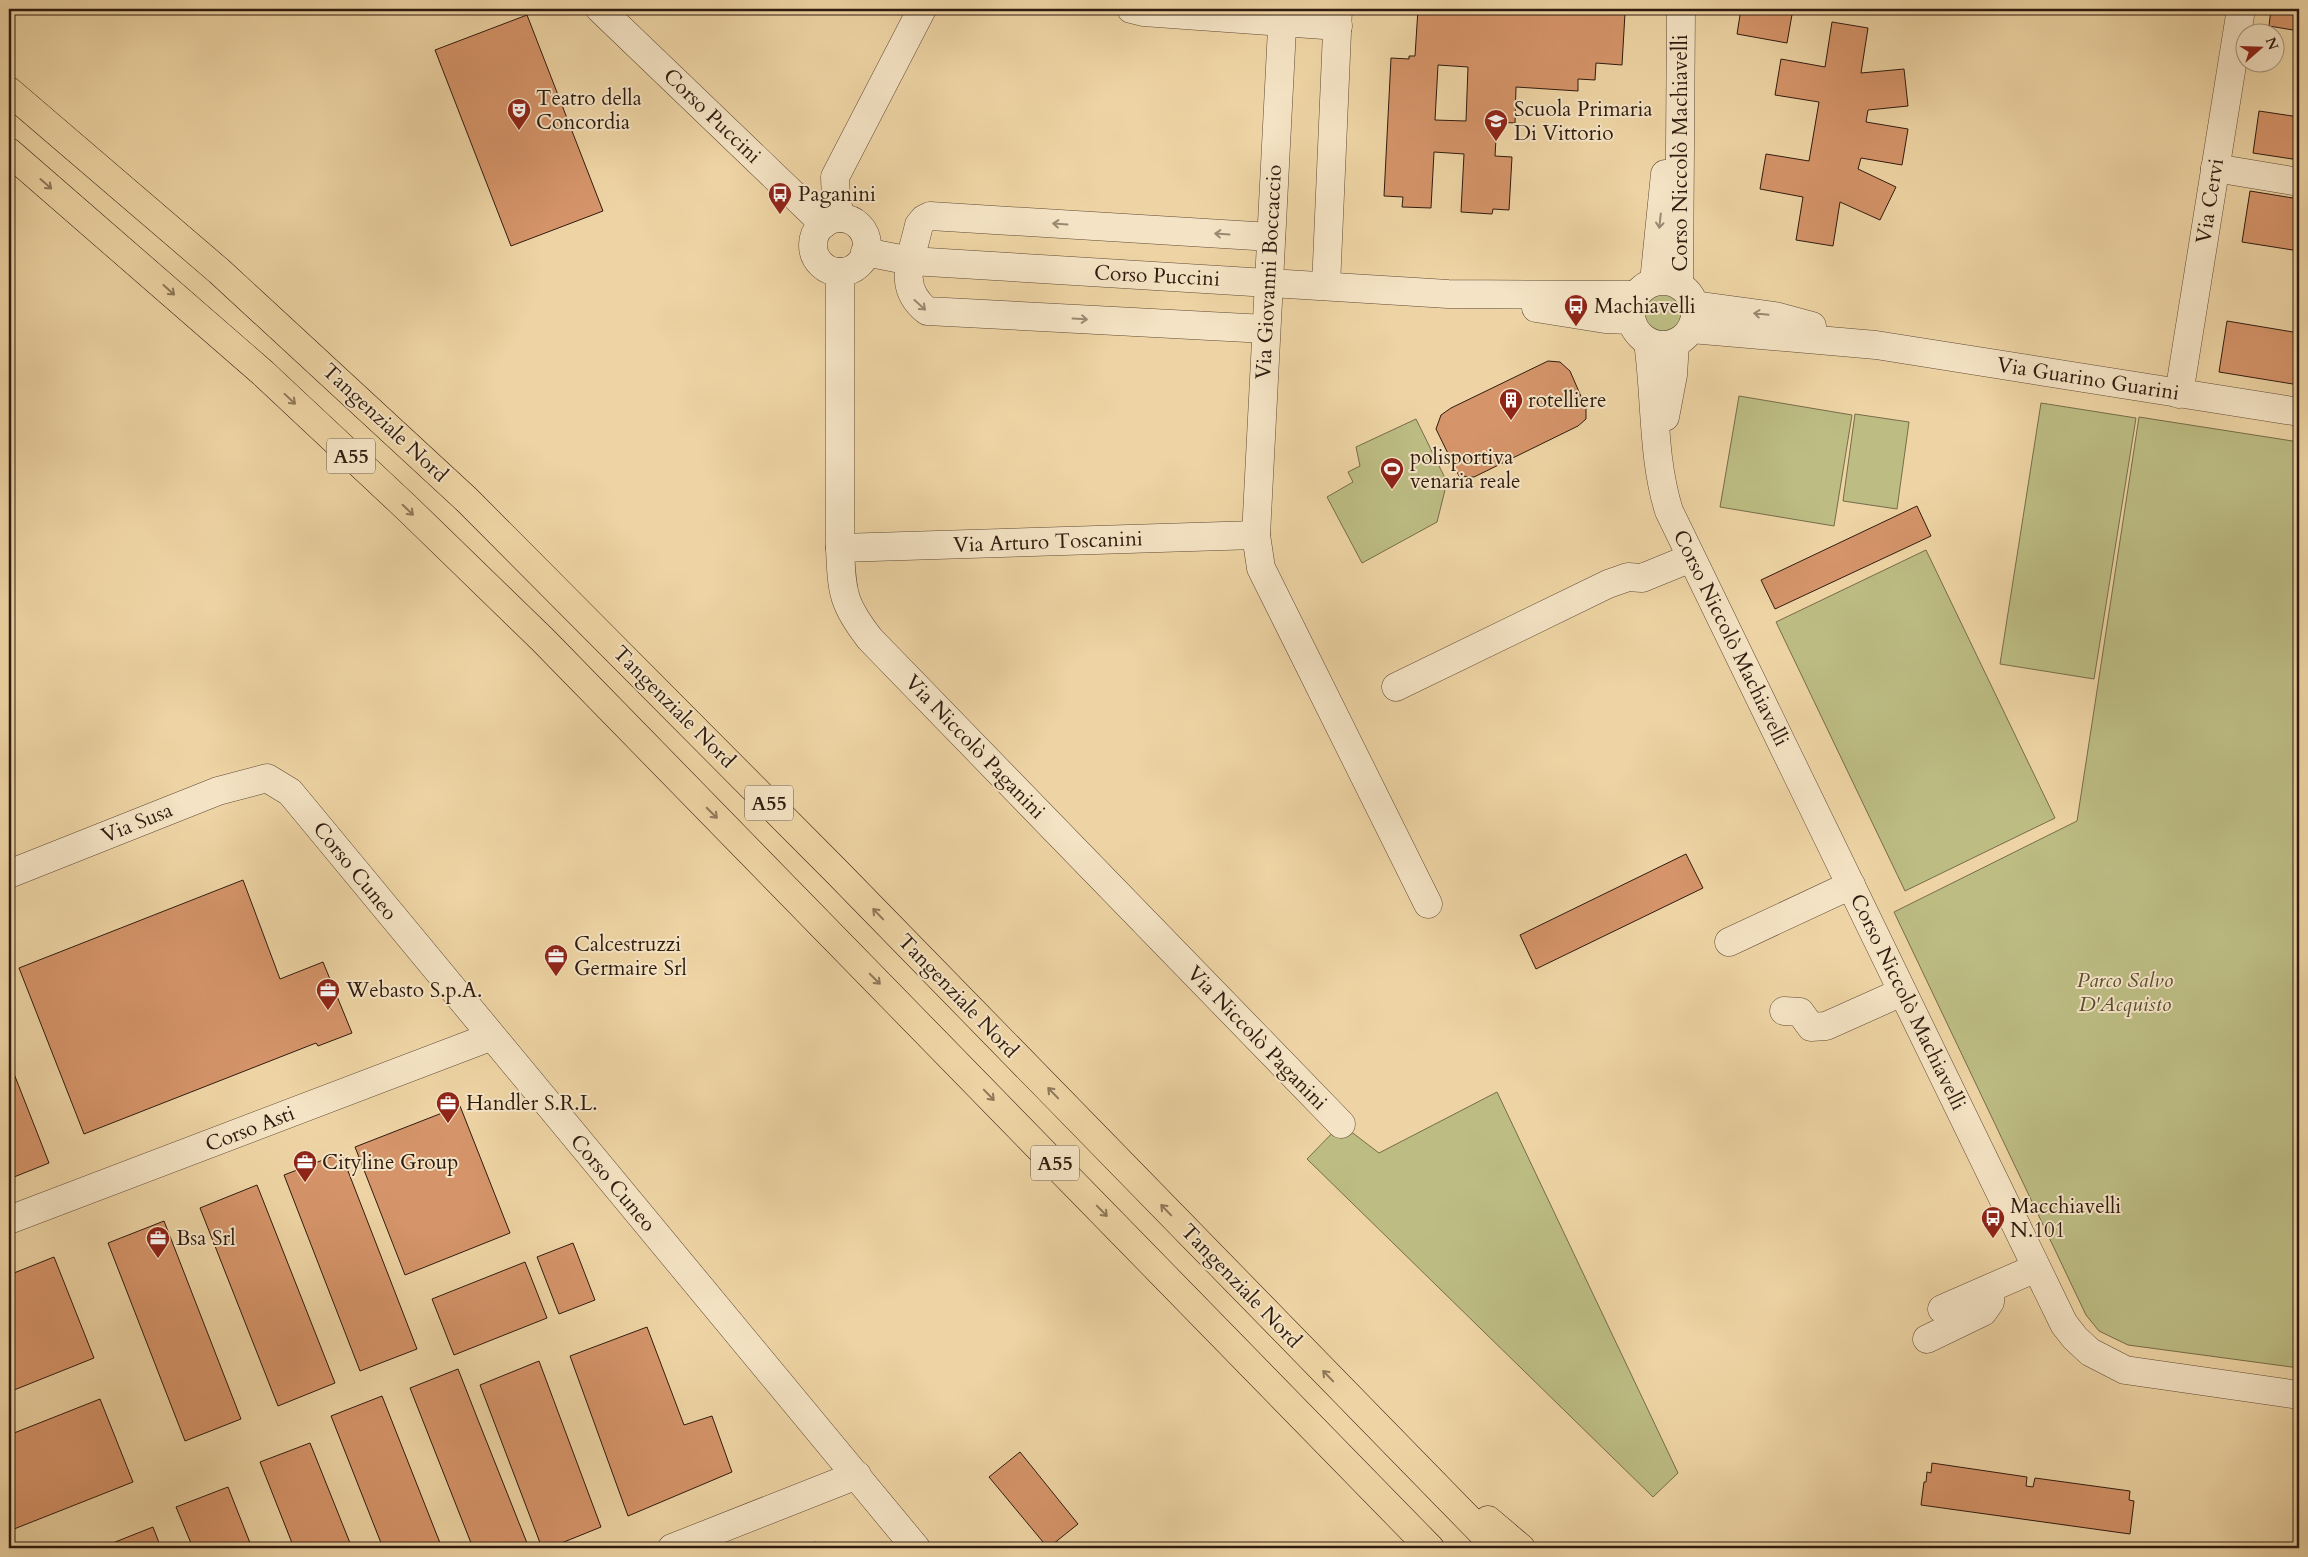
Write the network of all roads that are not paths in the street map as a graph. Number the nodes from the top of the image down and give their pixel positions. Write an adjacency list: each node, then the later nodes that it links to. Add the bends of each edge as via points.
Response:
1 (600, 9): 12 (street, Corso Puccini)
2 (922, 9): 12 (street, via 835,177)
3 (1131, 9): 6 (street)
4 (2241, 9): 10 (street, Via Cervi)
5 (1681, 15): 19 (street, Corso Niccolò Machiavelli)
6 (1282, 16): 7 (street); 13 (street, Via Giovanni Boccaccio)
7 (1338, 18): 18 (street)
8 (9, 91): 45 (highway, Tangenziale Nord / A55, one-way to 8, via 808,842 467,500 219,271)
9 (9, 152): 49 (highway, A55, one-way to 49, via 263,373 543,640)
10 (2215, 168): 11 (street); 21 (street, Via Cervi)
11 (2299, 182)
12 (832, 221): 14 (street, via 851,221 859,227 864,235); 16 (street, via 816,233 814,254 820,264)
13 (1271, 237): 15 (street, one-way to 15, via 930,216 920,225); 17 (street, Via Giovanni Boccaccio)
14 (865, 252): 15 (street, Corso Puccini); 16 (street, via 860,263 851,270)
15 (911, 261): 17 (street, Corso Puccini); 20 (street, one-way to 20, via 908,286 915,302 927,311)
16 (840, 272): 25 (street, Via Niccolò Paganini)
17 (1268, 283): 18 (street, Corso Puccini); 20 (street, Via Giovanni Boccaccio)
18 (1326, 286): 19 (street, Corso Puccini)
19 (1666, 308): 21 (street, Via Guarino Guarini); 23 (street, Corso Niccolò Machiavelli, via 1673,375); 23 (street, Corso Niccolò Machiavelli, via 1662,346 1648,342)
20 (1266, 330): 24 (street, Via Giovanni Boccaccio)
21 (2179, 394): 22 (street, Via Guarino Guarini)
22 (2299, 412)
23 (1658, 447): 26 (street, Corso Niccolò Machiavelli, via 1662,490)
24 (1256, 535): 25 (street, Via Arturo Toscanini); 33 (street, Via Giovanni Boccaccio, via 1261,568)
25 (840, 548): 38 (street, Via Niccolò Paganini, via 842,589 852,616 870,639)
26 (1692, 558): 27 (street); 32 (street, Corso Niccolò Machiavelli)
27 (1642, 578): 28 (street, via 1634,590); 29 (street, via 1628,577 1608,584)
28 (1596, 607)
29 (1396, 688)
30 (267, 778): 31 (street, Via Susa, via 218,791); 37 (street, Corso Cuneo, via 290,792)
31 (9, 874)
32 (1851, 885): 34 (street); 35 (street, Corso Niccolò Machiavelli)
33 (1428, 904)
34 (1729, 942)
35 (1902, 992): 36 (street, via 1826,1026 1811,1027 1800,1012); 40 (street, Corso Niccolò Machiavelli)
36 (1784, 1011)
37 (490, 1037): 39 (street, Corso Asti); 46 (street, Corso Cuneo)
38 (1341, 1124)
39 (9, 1220)
40 (2036, 1268): 41 (street); 44 (street, Corso Niccolò Machiavelli, via 2064,1324 2090,1352 2106,1362 2125,1370)
41 (1991, 1288): 42 (street); 43 (street, via 1990,1302 1983,1312)
42 (1942, 1309)
43 (1927, 1339)
44 (2299, 1395)
45 (1357, 1405): 50 (highway, Tangenziale Nord / A55); 51 (highway)
46 (857, 1475): 47 (street); 48 (street, Corso Cuneo)
47 (672, 1548)
48 (916, 1548)
49 (1430, 1548)
50 (1497, 1548)
51 (1521, 1548)

